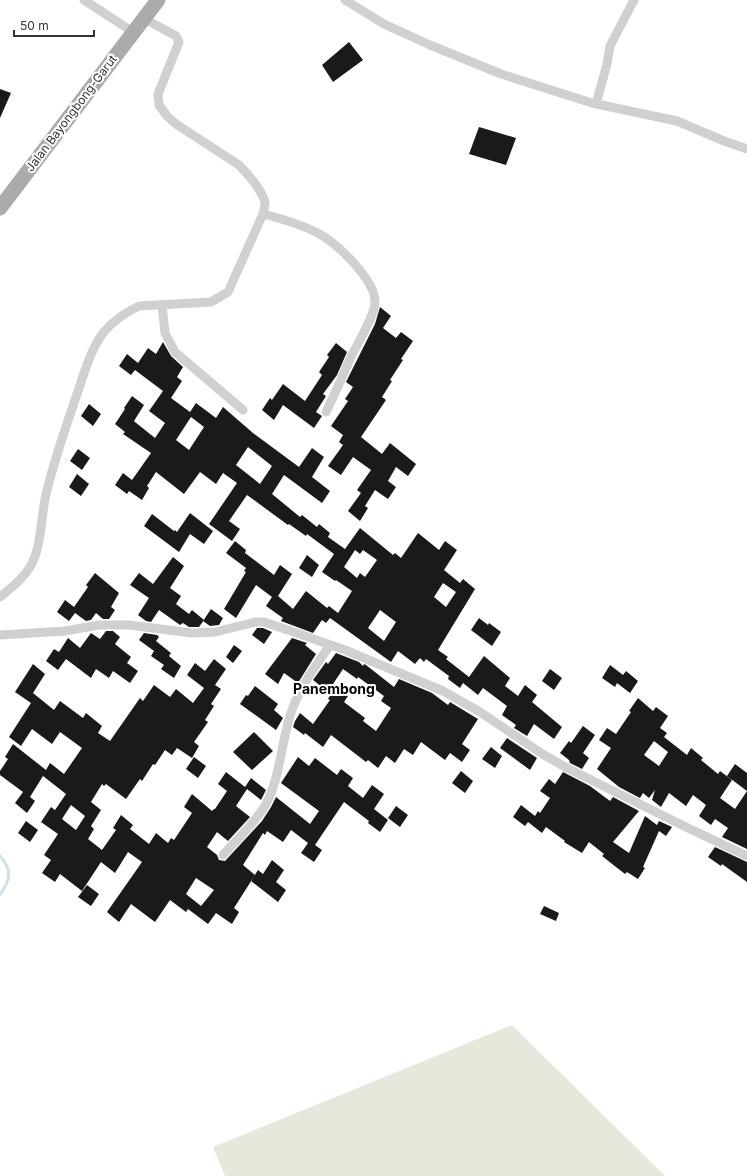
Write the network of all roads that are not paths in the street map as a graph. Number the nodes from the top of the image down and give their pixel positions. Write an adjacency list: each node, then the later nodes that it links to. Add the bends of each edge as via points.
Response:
1 (84, 0): 6 (street)
2 (158, 0): 5 (main road, Jalan Bayongbong-Garut)
3 (345, 0): 7 (street, via 384,24 430,45 501,74)
4 (634, 0): 7 (street, via 610,46)
5 (143, 18): 6 (main road, Jalan Bayongbong-Garut); 10 (street, via 176,36 179,42 158,94 159,105 176,124 239,165 247,173 264,200)
6 (133, 32): 9 (main road, Jalan Bayongbong-Garut)
7 (596, 104): 8 (street, via 676,121)
8 (747, 149)
9 (0, 208)
10 (268, 216): 11 (street, via 228,292 211,302); 13 (street, via 297,224 323,236 351,260 369,283 375,300 367,324)
11 (163, 306): 12 (street, via 165,333 175,352); 14 (street, via 139,306 132,309 111,324 102,335 89,360 50,477 34,560 21,579)
12 (243, 410)
13 (326, 412)
14 (0, 597)
15 (0, 635): 16 (street, via 65,631 99,625 129,625 207,633 264,622)
16 (330, 645): 17 (street, via 294,703 267,803); 18 (street, via 456,698 550,759)
17 (223, 855)
18 (747, 856)

